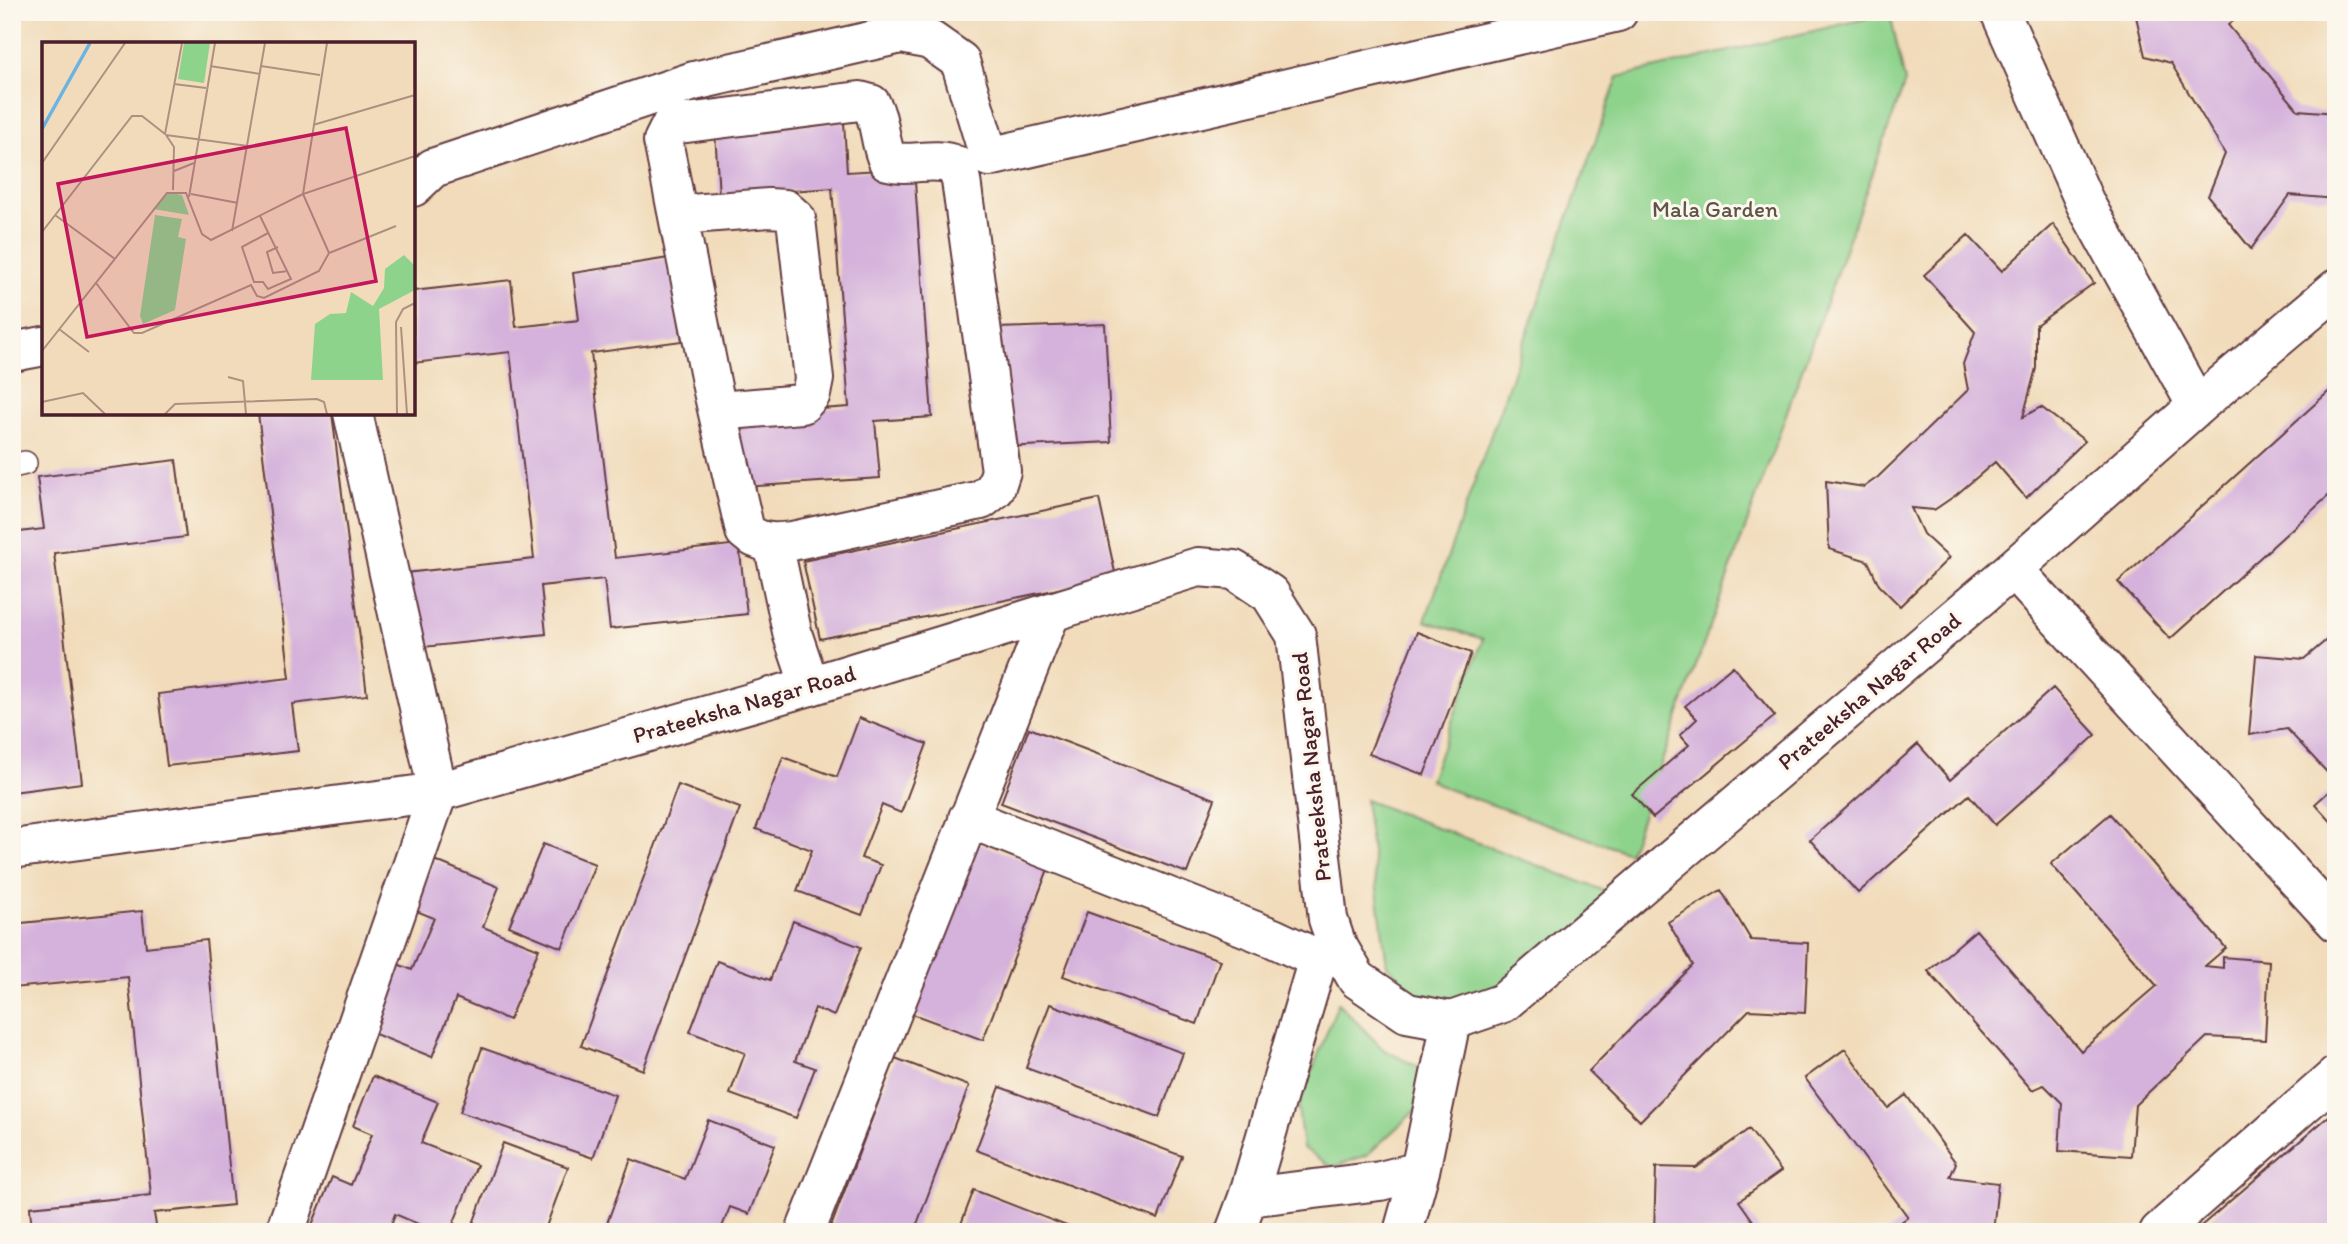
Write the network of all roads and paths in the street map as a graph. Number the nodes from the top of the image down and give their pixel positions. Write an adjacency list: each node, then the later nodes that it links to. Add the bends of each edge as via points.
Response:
1 (1618, 12): 3 (street, via 989,157 960,61 930,40 901,34 694,81 433,168)
2 (2000, 12): 8 (street, via 2086,205)
3 (415, 185)
4 (678, 215): 9 (street); 9 (street, via 769,208 785,209 796,219 814,379 811,394 802,404); 11 (street, via 663,141 671,125 860,101 871,104 875,111 888,162 945,161 955,165 961,180 1001,471 995,489 981,500)
5 (2336, 289): 8 (street, Prateeksha Nagar Road)
6 (42, 346): 7 (street)
7 (12, 352)
8 (2197, 406): 12 (street, Prateeksha Nagar Road)
9 (718, 411): 11 (street, via 745,531 754,539)
10 (353, 415): 15 (street)
11 (773, 543): 14 (street, via 793,636)
12 (2013, 569): 18 (street); 20 (street, Prateeksha Nagar Road, via 1503,1003)
13 (1051, 612): 14 (street, Prateeksha Nagar Road); 16 (street); 19 (street, Prateeksha Nagar Road, via 1198,567 1234,570 1270,594 1296,635 1328,919)
14 (810, 686): 15 (street, Prateeksha Nagar Road)
15 (438, 792): 17 (street, Prateeksha Nagar Road); 24 (street)
16 (968, 818): 19 (street, via 1273,938); 25 (street)
17 (12, 849)
18 (2336, 922)
19 (1327, 951): 20 (street, Prateeksha Nagar Road, via 1357,979 1407,1013); 23 (street)
20 (1451, 1021): 22 (street)
21 (2336, 1076): 27 (street)
22 (1420, 1171): 23 (street); 26 (street)
23 (1241, 1214)
24 (285, 1232)
25 (804, 1232)
26 (1403, 1232)
27 (2159, 1232)

